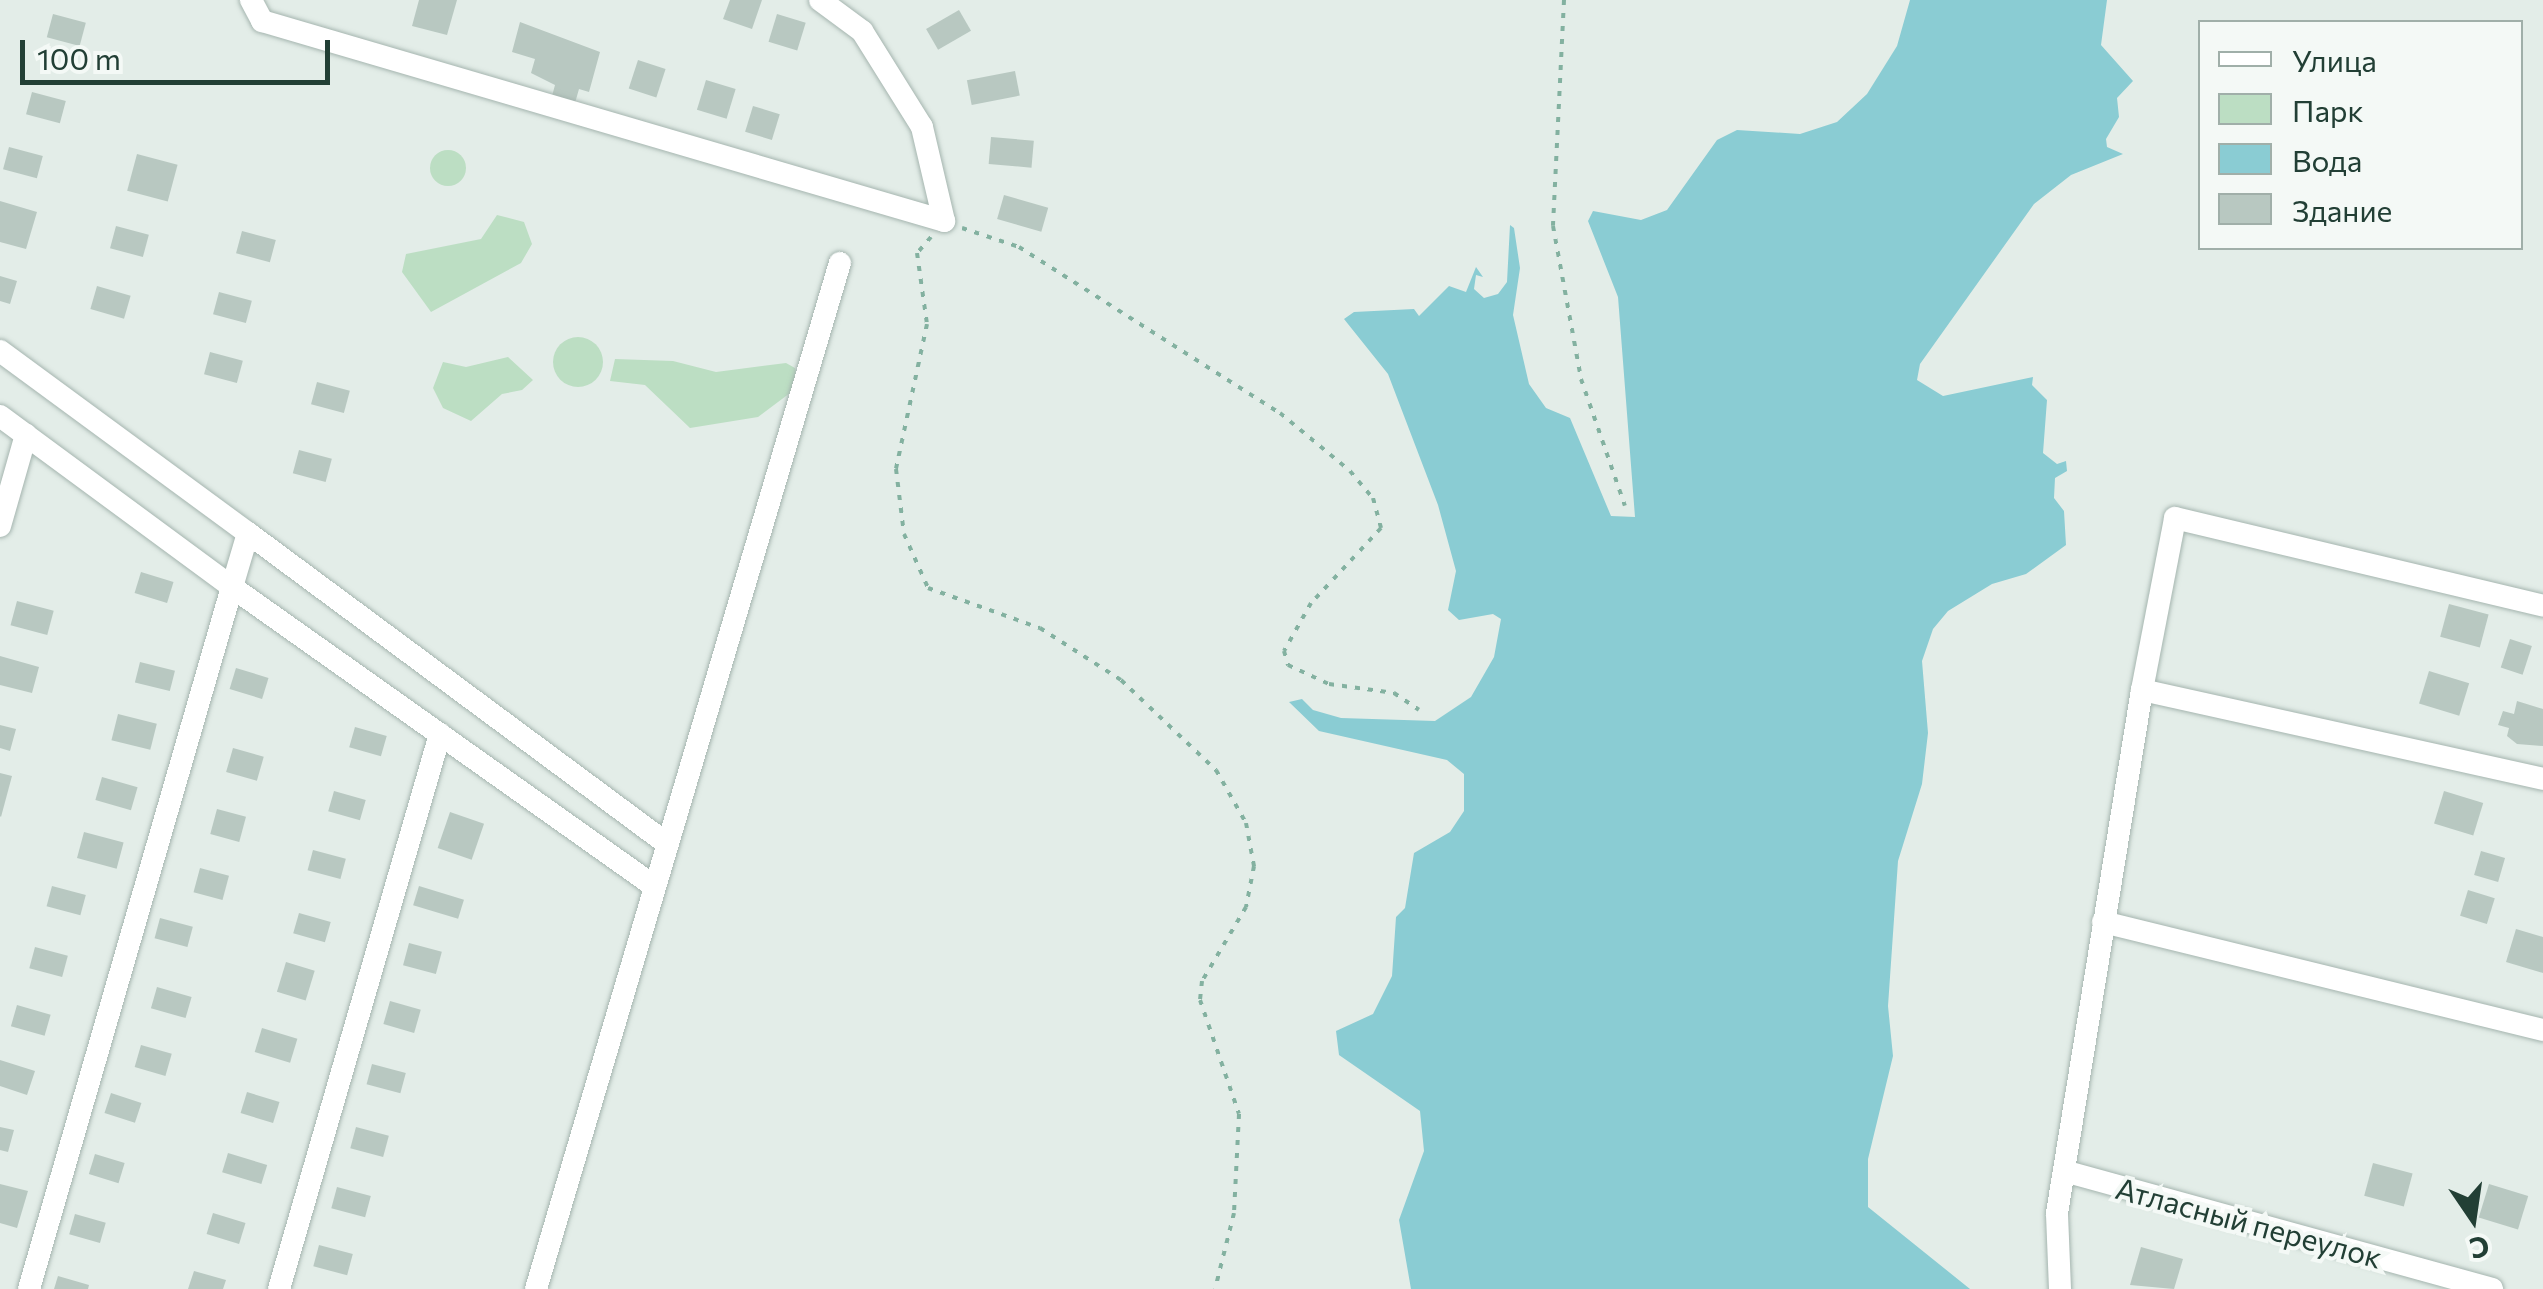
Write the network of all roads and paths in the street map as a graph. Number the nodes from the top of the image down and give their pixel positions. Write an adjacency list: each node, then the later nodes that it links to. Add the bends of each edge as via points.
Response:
1 (251, 0): 4 (street, via 262,21)
2 (820, 0): 4 (street, via 862,31 922,127)
3 (1564, 0): 9 (path, via 1553,226 1581,379)
4 (944, 222): 15 (path, via 1019,247 1280,413 1350,471 1373,498 1382,528 1311,603 1284,651 1288,665 1329,684 1394,693); 26 (path, via 917,253 927,324 896,469 904,534 922,577 928,588 1040,628 1121,680 1216,770 1246,823 1254,866 1246,907 1202,981 1200,1000 1239,1114 1234,1213)
5 (840, 263): 18 (street)
6 (0, 351): 11 (street)
7 (0, 416): 8 (street)
8 (26, 435): 10 (street); 12 (street)
9 (1625, 506)
10 (0, 526)
11 (248, 533): 12 (street); 18 (street)
12 (232, 587): 16 (street); 23 (street)
13 (2543, 606): 14 (street, via 2175,518)
14 (2142, 690): 17 (street, via 2448,753); 20 (street)
15 (1419, 710)
16 (440, 734): 19 (street); 24 (street)
17 (2543, 780)
18 (666, 843): 19 (street)
19 (654, 886): 25 (street)
20 (2103, 922): 21 (street); 22 (street)
21 (2543, 1030)
22 (2064, 1171): 27 (street, via 2057,1213); 28 (street, Атласный переулок)
23 (29, 1289)
24 (279, 1289)
25 (536, 1289)
26 (1215, 1289)
27 (2060, 1289)
28 (2492, 1289)

